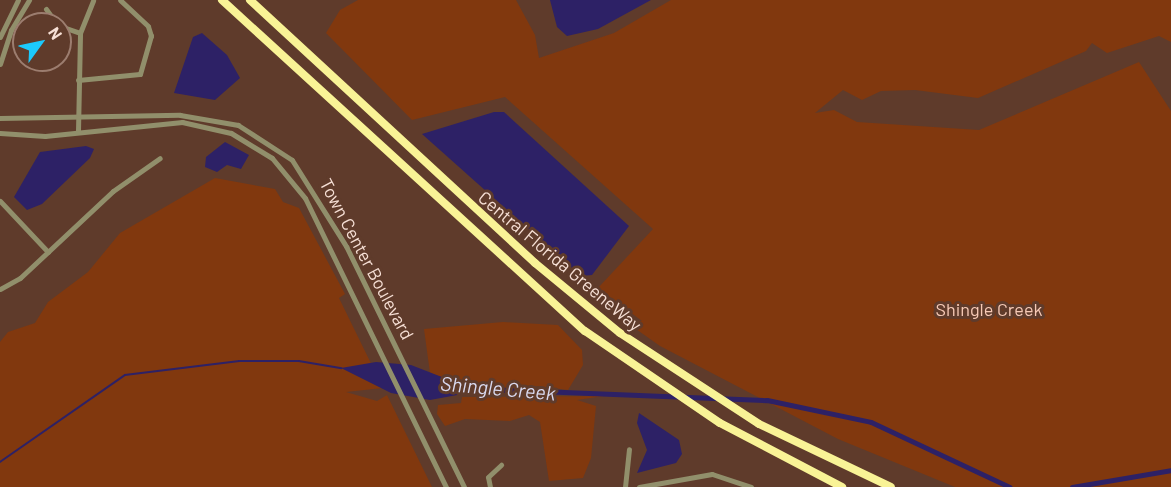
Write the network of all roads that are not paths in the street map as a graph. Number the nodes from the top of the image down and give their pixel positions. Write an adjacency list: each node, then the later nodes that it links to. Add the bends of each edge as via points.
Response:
1 (18, 0): 11 (street)
2 (29, 0): 12 (street, via 11,30)
3 (93, 0): 10 (street)
4 (120, 0): 13 (street, via 148,26 152,36 140,74)
5 (222, 0): 30 (highway, Central Florida GreeneWay, via 543,296 690,405)
6 (250, 0): 31 (highway, Central Florida GreeneWay, via 574,297 730,407)
7 (46, 9): 8 (street)
8 (48, 12)
9 (72, 30): 10 (street)
10 (80, 33): 13 (street)
11 (0, 37)
12 (0, 64)
13 (78, 80): 14 (street)
14 (78, 116): 15 (street, Town Center Boulevard); 16 (street); 25 (street, Town Center Boulevard, via 180,115 238,125 267,141 312,185)
15 (0, 117)
16 (78, 131): 17 (street, Town Center Boulevard); 24 (street, Town Center Boulevard, via 182,122 231,133 264,151 305,198)
17 (0, 133)
18 (160, 158): 20 (street, via 113,191)
19 (0, 201): 20 (street)
20 (48, 252): 21 (street)
21 (0, 289)
22 (629, 449): 27 (street)
23 (501, 465): 26 (street, via 488,477)
24 (446, 487)
25 (464, 487)
26 (490, 487)
27 (625, 487)
28 (639, 487): 29 (street, via 711,474)
29 (751, 487)
30 (842, 487)
31 (891, 487)

